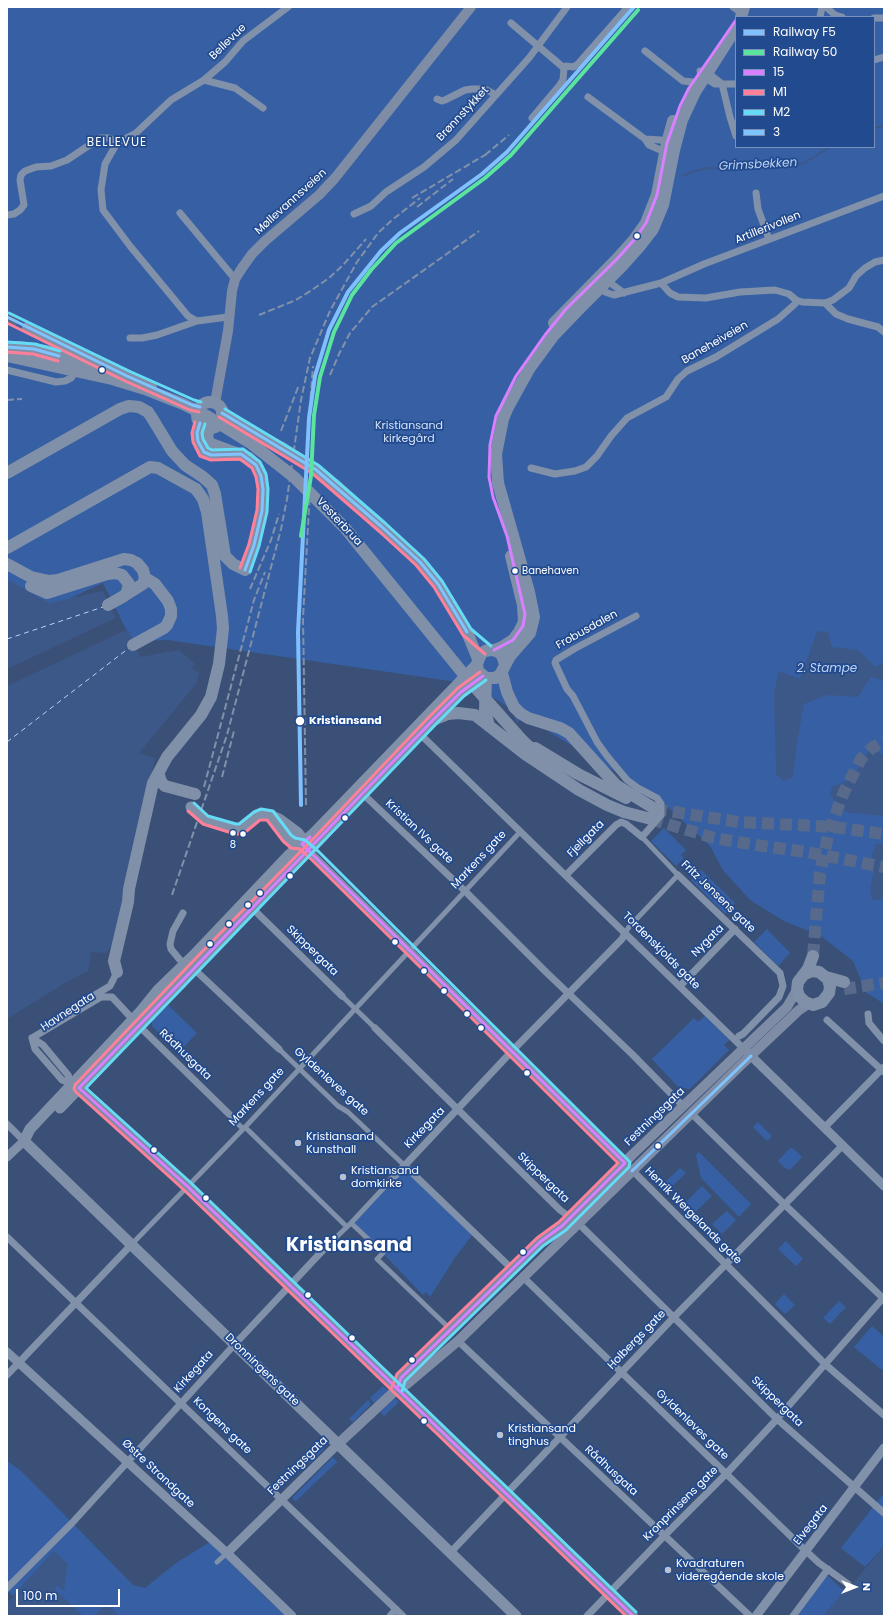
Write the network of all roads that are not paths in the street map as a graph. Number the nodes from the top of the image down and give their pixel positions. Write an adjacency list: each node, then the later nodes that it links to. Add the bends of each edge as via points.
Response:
1 (288, 7): 14 (street, Bellevue, via 246,39)
2 (567, 7): 10 (street, Brønnstykket)
3 (826, 7): 6 (street)
4 (469, 8): 32 (main road, Møllevannsveien, via 335,178 252,254)
5 (627, 8): 12 (street, via 577,65)
6 (838, 16)
7 (735, 20): 13 (highway)
8 (511, 22): 10 (street)
9 (735, 29): 13 (highway)
10 (539, 46): 12 (street); 17 (street, Brønnstykket)
11 (645, 51): 13 (street, via 683,81)
12 (564, 68): 21 (street, via 563,80)
13 (701, 76): 15 (street, via 715,84); 24 (highway, via 680,106)
14 (204, 80): 20 (street, via 235,88); 23 (street, Bellevue, via 171,100 136,133)
15 (722, 84): 16 (street); 22 (street)
16 (735, 84)
17 (496, 95): 19 (street, via 485,89 472,89 442,101); 28 (street, Brønnstykket, via 456,140 424,167 364,210)
18 (588, 97): 24 (street, via 645,139 656,139)
19 (438, 99)
20 (263, 108)
21 (532, 118)
22 (735, 133)
23 (117, 143): 29 (street, via 109,138 100,138 68,160 25,171 20,180 24,205 14,214); 39 (street, via 105,164 101,190 103,210 188,316)
24 (668, 148): 33 (highway, via 666,193 656,224 639,247)
25 (756, 193): 30 (street, via 758,209)
26 (884, 196): 30 (street, Artillerivollen)
27 (180, 213): 32 (street)
28 (354, 214)
29 (7, 215)
30 (769, 239): 34 (street, Artillerivollen)
31 (884, 260): 37 (street, via 865,268 856,276 849,288 833,300)
32 (235, 279): 38 (main road, Møllevannsveien)
33 (604, 281): 35 (street); 35 (street, Artillerivollen, via 605,292 610,295); 58 (highway, via 566,309 545,335 516,376 496,416 490,438 491,490 507,536 525,614 523,626 513,640); 60 (highway, via 540,353 517,389 501,425 496,454 498,483 534,617 530,633)
34 (661, 283): 35 (street, Artillerivollen); 36 (street, via 678,297 706,298 740,292 775,290 789,294)
35 (624, 293)
36 (796, 300): 37 (street); 49 (street, Baneheiveien, via 784,315 716,357 687,371 666,397 627,418 586,467 555,474)
37 (825, 302): 41 (street, via 836,314)
38 (228, 317): 39 (street); 47 (main road, Møllevannsveien, via 228,331)
39 (197, 321): 42 (street, via 157,335)
40 (28, 328): 45 (highway)
41 (884, 332)
42 (130, 338)
43 (7, 347): 45 (highway, via 51,352)
44 (7, 356): 69 (highway, Vesterbrua, bridge, via 112,379 144,389 207,416 262,451 294,477 345,528 466,677 521,739 603,788)
45 (82, 361): 46 (street, via 73,376 61,382); 48 (highway, via 192,405)
46 (7, 370)
47 (215, 403): 48 (highway, via 207,402)
48 (208, 418): 50 (highway, via 197,433 204,452 210,456 240,454 253,462 261,476 263,489 259,528 245,570 225,556 212,485 184,465 172,451 148,412 139,407 129,406 120,409); 56 (highway, bridge, via 250,431 315,469 336,486 420,562 438,584)
49 (531, 468)
50 (7, 473)
51 (7, 548): 65 (highway, via 150,466 196,489 203,499 222,616 219,664 211,697 201,715 167,757)
52 (7, 564): 54 (highway, via 31,577 49,581 124,559 137,563)
53 (7, 572): 54 (highway, bridge, via 47,593 107,574 122,575 129,584 127,592 108,605 138,588)
54 (145, 578): 57 (highway, via 155,584 168,601 171,616 164,628)
55 (636, 616): 71 (street, Frobusdalen, via 555,662 597,742 611,763 628,780 657,798 661,804 660,815)
56 (467, 632): 58 (highway); 59 (highway)
57 (133, 645)
58 (491, 650): 59 (highway, via 481,654); 60 (highway, via 502,655)
59 (477, 661): 61 (highway, via 478,671); 72 (main road)
60 (504, 668): 61 (highway, via 495,678); 69 (highway, via 507,692 514,707 524,715 569,733 616,785)
61 (485, 677): 62 (main road, via 461,692); 63 (highway, via 485,710)
62 (433, 720): 63 (highway, via 448,714 468,713); 64 (main road)
63 (489, 726): 69 (highway, via 579,790 613,807)
64 (420, 734): 67 (main road); 70 (street, Tordenskjolds gate)
65 (159, 775): 66 (highway, via 165,786); 82 (highway, via 153,783 128,888 128,902 114,961)
66 (195, 794)
67 (363, 794): 72 (main road); 75 (street, Kristian IVs gate)
68 (191, 807): 72 (main road, via 205,820 235,829 241,828 257,816 270,815 286,838)
69 (653, 814)
70 (521, 831): 73 (street, Tordenskjolds gate); 75 (street, Markens gate)
71 (642, 837): 73 (street, Fjellgata, via 621,822); 74 (street, Fritz Jensens gate)
72 (305, 847): 76 (main road); 80 (street, Henrik Wergelands gate)
73 (566, 875): 79 (street, Tordenskjolds gate)
74 (678, 875): 78 (street, Fritz Jensens gate); 79 (street, Kirkegata)
75 (465, 891): 80 (street, Markens gate); 87 (street, Kristian IVs gate)
76 (248, 904): 81 (main road); 88 (street, Skippergata)
77 (183, 913): 81 (street, Gyldenløves gate, via 173,931 170,944 174,954)
78 (735, 929): 85 (street, Nygata); 97 (street, Fritz Jensens gate, via 780,973 783,986 779,997)
79 (625, 933): 85 (street, Tordenskjolds gate); 87 (street, Kirkegata)
80 (410, 950): 92 (street, Markens gate); 101 (street, Henrik Wergelands gate)
81 (189, 966): 95 (main road); 100 (street, Gyldenløves gate)
82 (117, 972): 98 (street, Havnegata, via 110,986 44,1026)
83 (805, 974): 84 (highway, via 815,971); 84 (highway, via 816,956); 86 (highway, via 798,982)
84 (824, 975): 89 (highway, via 830,985); 89 (highway, via 844,985)
85 (680, 986): 102 (street, Tordenskjolds gate)
86 (797, 990): 91 (highway); 102 (main road, via 787,1007)
87 (568, 994): 101 (street, Kirkegata); 106 (street, Kristian IVs gate)
88 (342, 996): 92 (street, Skippergata)
89 (828, 996): 91 (highway, via 818,1004)
90 (112, 997): 95 (street, Rådhusgata); 98 (street, Havnegata, via 101,997)
91 (808, 1004): 102 (main road)
92 (355, 1009): 96 (street, Skippergata); 103 (street, Markens gate)
93 (868, 1014): 99 (street, via 869,1023)
94 (827, 1020): 104 (street)
95 (136, 1022): 105 (main road); 108 (street, Rådhusgata)
96 (375, 1028): 107 (street, Skippergata)
97 (738, 1036)
98 (32, 1038): 105 (street, via 43,1045)
99 (884, 1041)
100 (280, 1049): 103 (street, Gyldenløves gate)
101 (512, 1051): 107 (street, Kirkegata); 116 (street, Henrik Wergelands gate)
102 (747, 1052): 106 (main road, Festningsgata); 109 (main road, Festningsgata); 111 (street, Tordenskjolds gate)
103 (299, 1068): 112 (street, Markens gate); 117 (street, Gyldenløves gate)
104 (883, 1070): 111 (street)
105 (76, 1086): 113 (main road, via 35,1133); 120 (main road)
106 (683, 1106): 116 (main road, Festningsgata)
107 (457, 1110): 117 (street, Kirkegata); 123 (street, Skippergata, via 560,1210)
108 (229, 1114): 112 (street, Rådhusgata)
109 (692, 1114): 118 (main road, Festningsgata); 122 (street)
110 (7, 1124): 113 (street, Dronningens gate)
111 (825, 1127): 114 (street, Tordenskjolds gate)
112 (244, 1128): 120 (street, Markens gate); 124 (street, Rådhusgata)
113 (24, 1141): 115 (street); 126 (main road, Dronningens gate)
114 (842, 1145): 121 (street, Tordenskjolds gate); 122 (street, Holbergs gate)
115 (7, 1157)
116 (625, 1163): 118 (street, Henrik Wergelands gate); 123 (main road, Festningsgata)
117 (404, 1165): 119 (street, Kirkegata); 129 (street, Gyldenløves gate)
118 (632, 1171): 123 (main road, Festningsgata); 128 (street, Henrik Wergelands gate)
119 (391, 1180): 124 (street, Kirkegata)
120 (187, 1186): 126 (street, Markens gate); 131 (main road)
121 (884, 1186)
122 (784, 1204): 128 (street, Holbergs gate); 132 (street)
123 (574, 1220): 129 (main road, Festningsgata, via 540,1242); 130 (main road, Festningsgata); 134 (street, Skippergata)
124 (349, 1224): 127 (street, Kirkegata); 135 (street, Rådhusgata, via 384,1253 377,1258)
125 (7, 1237): 133 (street, Kongens gate)
126 (131, 1245): 133 (street, Markens gate); 137 (main road, Dronningens gate)
127 (325, 1248): 131 (street, Kirkegata)
128 (726, 1264): 134 (street, Holbergs gate); 140 (street, Henrik Wergelands gate)
129 (512, 1269): 143 (main road, Festningsgata, via 401,1378)
130 (524, 1278): 136 (main road, Festningsgata); 141 (street, Gyldenløves gate)
131 (289, 1286): 137 (street, Kirkegata); 143 (main road)
132 (884, 1298): 140 (street, Kronprinsens gate)
133 (76, 1303): 139 (street, Markens gate); 144 (street, Kongens gate)
134 (674, 1317): 141 (street, Holbergs gate); 146 (street, Skippergata)
135 (447, 1326)
136 (458, 1341): 143 (main road, Festningsgata, via 407,1384); 147 (street, Rådhusgata)
137 (235, 1344): 144 (street, Kirkegata); 148 (main road, Dronningens gate)
138 (7, 1352): 139 (street, Østre Strandgate)
139 (18, 1362): 142 (street, Markens gate); 150 (street, Østre Strandgate)
140 (826, 1365): 145 (street, Henrik Wergelands gate); 146 (street, Kronprinsens gate)
141 (621, 1372): 147 (street, Holbergs gate); 151 (street, Gyldenløves gate)
142 (7, 1375)
143 (397, 1389): 148 (main road, Festningsgata); 153 (main road)
144 (182, 1403): 150 (street, Kirkegata); 154 (street, Kongens gate)
145 (884, 1415)
146 (778, 1419): 151 (street, Kronprinsens gate); 152 (street, Skippergata)
147 (560, 1438): 153 (street, Holbergs gate); 156 (street, Rådhusgata)
148 (338, 1444): 154 (street, Festningsgata); 159 (main road, Dronningens gate)
149 (884, 1448): 152 (street, Elvegata)
150 (127, 1462): 158 (street, Østre Strandgate); 163 (street, Kirkegata, via 72,1523)
151 (726, 1474): 156 (street, Kronprinsens gate); 157 (street, Gyldenløves gate)
152 (854, 1488): 155 (street, Skippergata); 157 (street, Elvegata)
153 (506, 1495): 159 (street, Holbergs gate); 164 (main road)
154 (282, 1499): 158 (street, Festningsgata); 165 (street, Kongens gate)
155 (884, 1513)
156 (664, 1536): 164 (street, Kronprinsens gate); 172 (street, Rådhusgata)
157 (806, 1551): 161 (street, Gyldenløves gate); 173 (street, Elvegata)
158 (227, 1553): 160 (street, Festningsgata); 166 (street, Østre Strandgate)
159 (450, 1553): 169 (main road, Dronningens gate)
160 (217, 1562)
161 (828, 1569): 162 (street, Gyldenløves gate); 174 (street)
162 (848, 1584)
163 (7, 1588)
164 (609, 1594): 170 (street, Kronprinsens gate); 171 (main road)
165 (396, 1610): 167 (street); 168 (street, Kongens gate)
166 (292, 1616)
167 (390, 1616)
168 (403, 1616)
169 (516, 1616)
170 (587, 1616)
171 (633, 1616)
172 (750, 1616)
173 (756, 1616)
174 (793, 1616)

